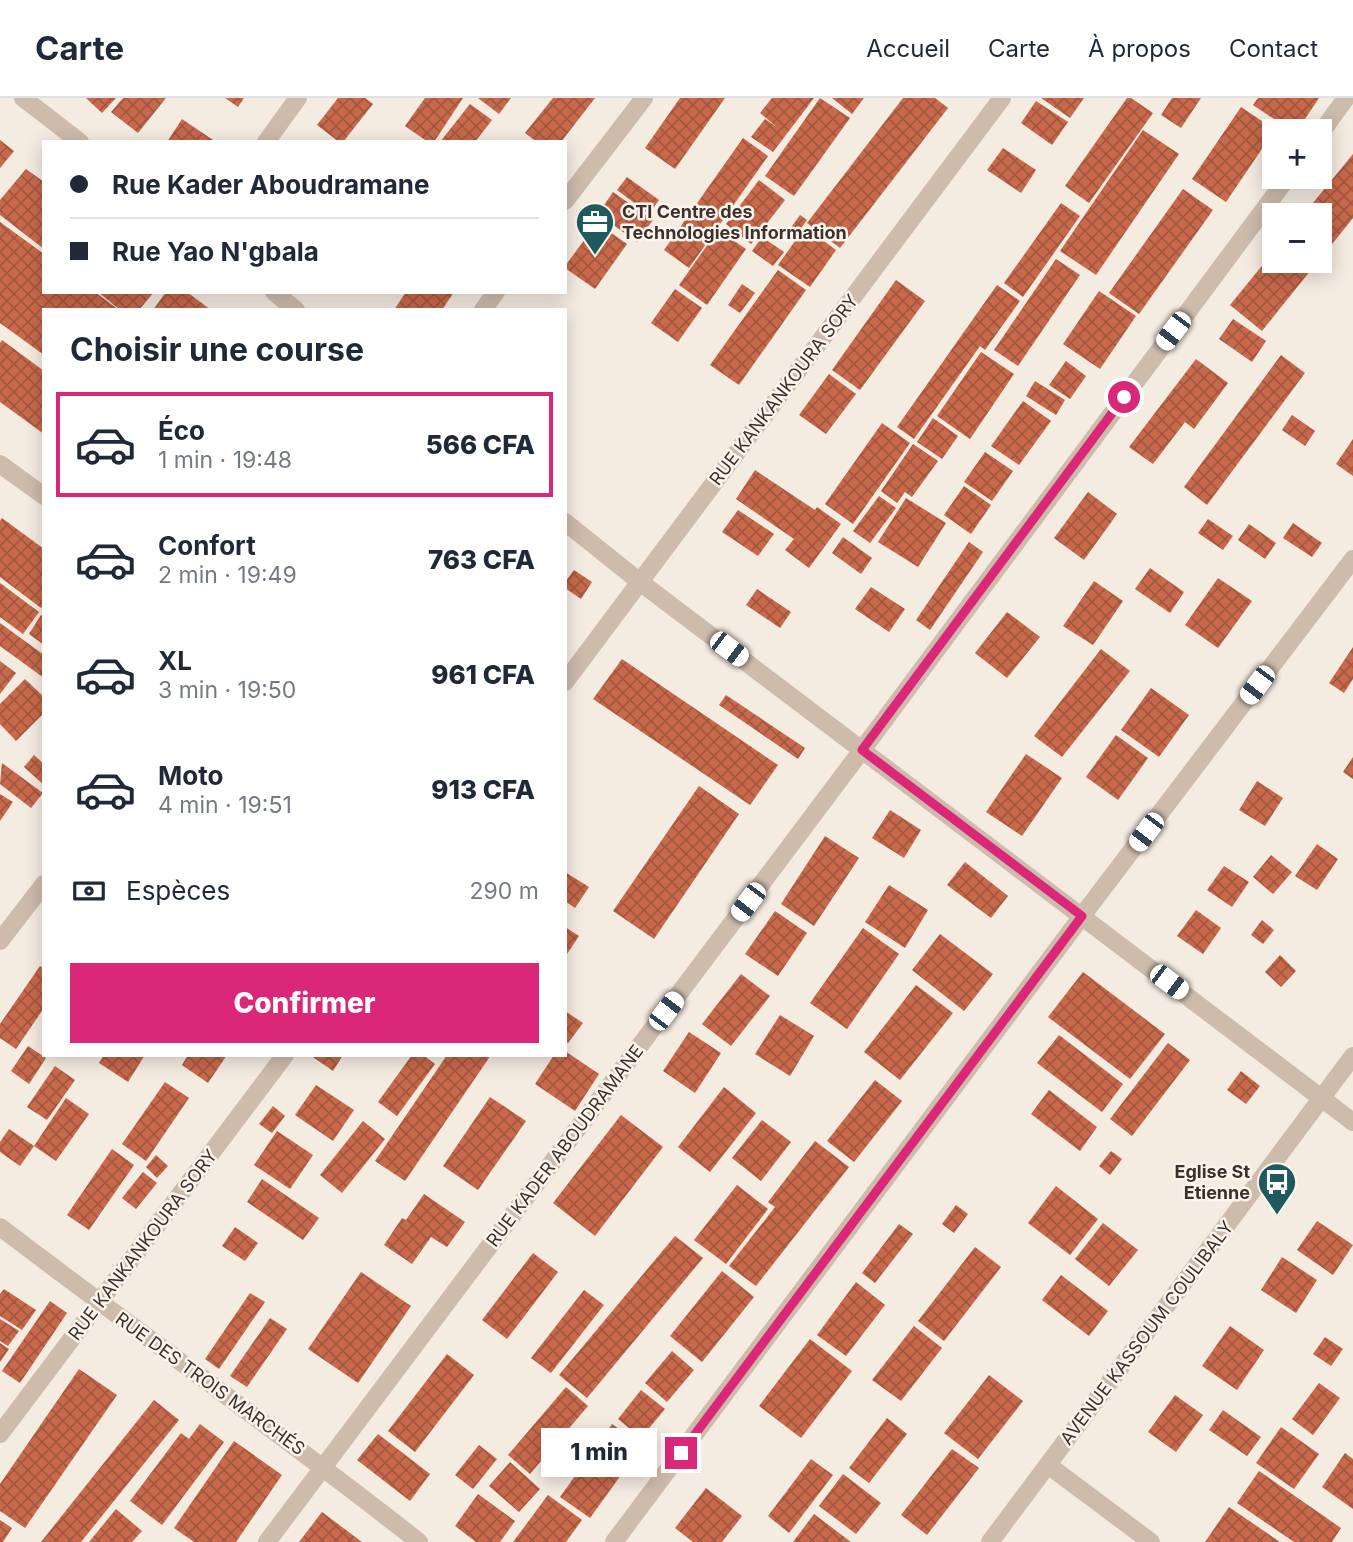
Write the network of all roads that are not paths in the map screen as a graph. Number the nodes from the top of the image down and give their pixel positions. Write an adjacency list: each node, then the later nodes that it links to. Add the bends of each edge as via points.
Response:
1 (23, 98): 7 (street)
2 (298, 98): 8 (street)
3 (643, 98): 10 (street)
4 (1002, 98): 17 (street, RUE KANKANKOURA SORY)
5 (1346, 98): 6 (street)
6 (1331, 119)
7 (77, 140)
8 (267, 140)
9 (1279, 189): 19 (street, RUE KADER ABOUDRAMANE)
10 (567, 198)
11 (276, 294): 12 (street)
12 (294, 308)
13 (0, 464): 14 (street)
14 (42, 495)
15 (567, 524): 17 (street)
16 (1353, 559): 21 (street)
17 (640, 582): 18 (street, RUE KANKANKOURA SORY); 19 (street)
18 (567, 679)
19 (862, 750): 21 (street); 31 (street, RUE KADER ABOUDRAMANE)
20 (42, 887): 22 (street)
21 (1082, 916): 25 (street); 34 (street)
22 (0, 941)
23 (1353, 1056): 25 (street, AVENUE KASSOUM COULIBALY)
24 (284, 1057): 28 (street, RUE KANKANKOURA SORY)
25 (1322, 1098): 26 (street); 30 (street, AVENUE KASSOUM COULIBALY)
26 (1353, 1122)
27 (0, 1227): 28 (street, RUE DES TROIS MARCHÉS)
28 (100, 1303): 29 (street, RUE KANKANKOURA SORY); 31 (street, RUE DES TROIS MARCHÉS)
29 (0, 1434)
30 (1048, 1465): 35 (street, AVENUE KASSOUM COULIBALY); 36 (street)
31 (324, 1467): 32 (street, RUE KADER ABOUDRAMANE); 33 (street, RUE DES TROIS MARCHÉS)
32 (267, 1542)
33 (419, 1542)
34 (614, 1542)
35 (990, 1542)
36 (1151, 1542)

